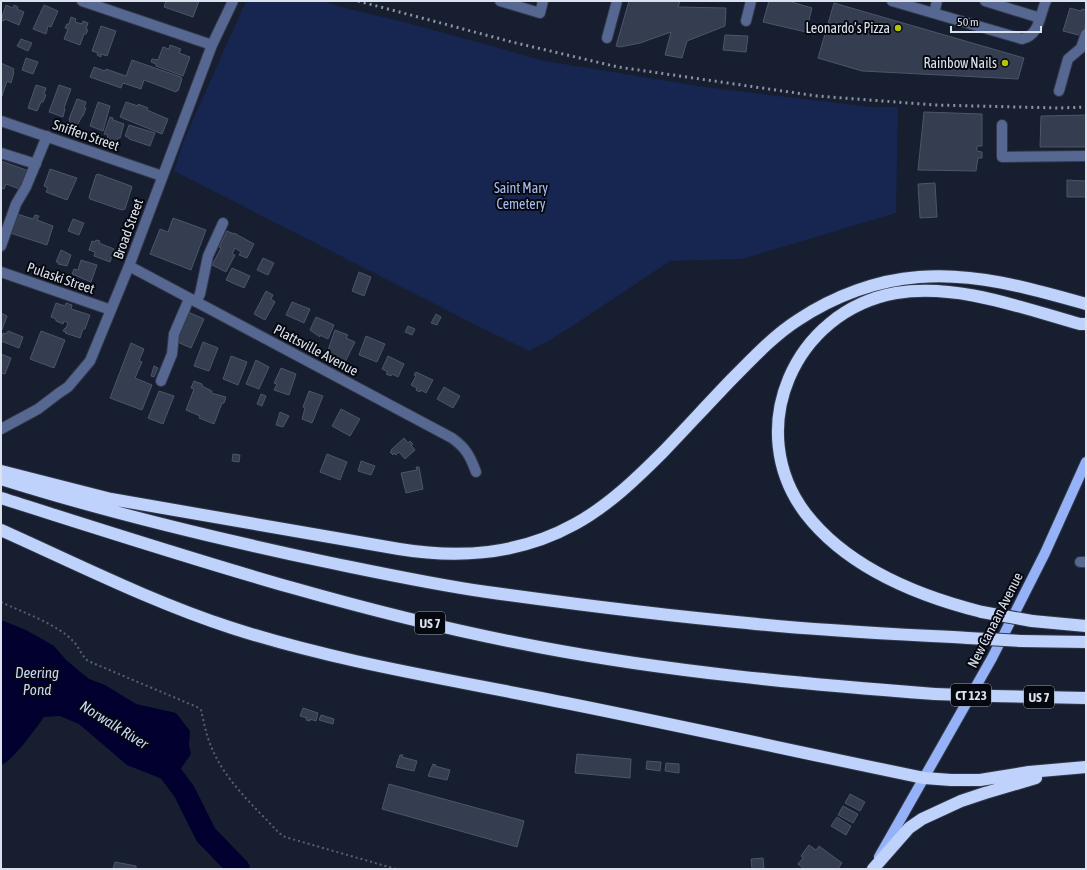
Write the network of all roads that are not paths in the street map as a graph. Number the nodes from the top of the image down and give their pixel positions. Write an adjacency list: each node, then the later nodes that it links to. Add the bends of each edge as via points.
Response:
1 (82, 1): 16 (street)
2 (233, 1): 16 (street, Broad Street)
3 (500, 1): 4 (street, via 540,12)
4 (543, 1)
5 (618, 1): 15 (street)
6 (751, 1): 13 (street)
7 (892, 1): 11 (street)
8 (937, 1): 11 (street)
9 (985, 1): 12 (street)
10 (1046, 1): 12 (street)
11 (934, 13): 12 (street, via 1022,39 1030,37)
12 (1040, 18)
13 (746, 21)
14 (1086, 34): 17 (street, via 1081,48 1068,59)
15 (607, 38)
16 (212, 45): 24 (street, Broad Street)
17 (1059, 91)
18 (1, 120): 20 (street, Sniffen Street)
19 (1002, 125): 22 (street, via 1002,157)
20 (47, 136): 23 (street); 24 (street, Sniffen Street)
21 (1, 153): 23 (street)
22 (1086, 156)
23 (36, 164): 26 (street, via 16,204)
24 (162, 176): 27 (street, Broad Street)
25 (223, 223): 29 (street, via 208,256 200,294)
26 (2, 242)
27 (129, 266): 29 (street, Plattsville Avenue); 31 (street, Broad Street)
28 (1, 272): 31 (street, Pulaski Street)
29 (193, 300): 33 (street, via 174,334 172,354); 37 (street, Plattsville Avenue, via 452,438 470,456)
30 (1086, 304): 36 (highway, via 1003,283 951,276 902,279 847,294 799,319 775,338 655,460 603,506 576,524 541,539 490,552 457,555 406,550 111,499)
31 (111, 310): 34 (street, Broad Street, via 90,360 68,387 38,409)
32 (1086, 324): 41 (highway, bridge, via 960,293 927,291 879,297 861,304 831,322 806,347 784,390 778,429 782,466 796,499 817,526 840,547 867,566 922,593 982,612 1032,621)
33 (161, 381)
34 (1, 429)
35 (1086, 462): 45 (main road, New Canaan Avenue / CT 123, via 1017,611)
36 (1, 471)
37 (476, 472)
38 (1, 479): 42 (highway, bridge, via 95,507 224,539 354,568 484,592 748,624 866,633)
39 (1, 498): 43 (highway, US 7, bridge, via 324,597 409,619 624,662 806,684 935,694)
40 (1, 530): 45 (highway, via 173,606 231,628 290,645)
41 (1086, 626)
42 (1086, 642)
43 (1086, 698)
44 (1081, 768): 45 (highway, via 1029,772 980,780); 46 (highway, via 993,790 931,814 909,828)
45 (924, 778): 46 (main road, New Canaan Avenue / CT 123)
46 (873, 869)

